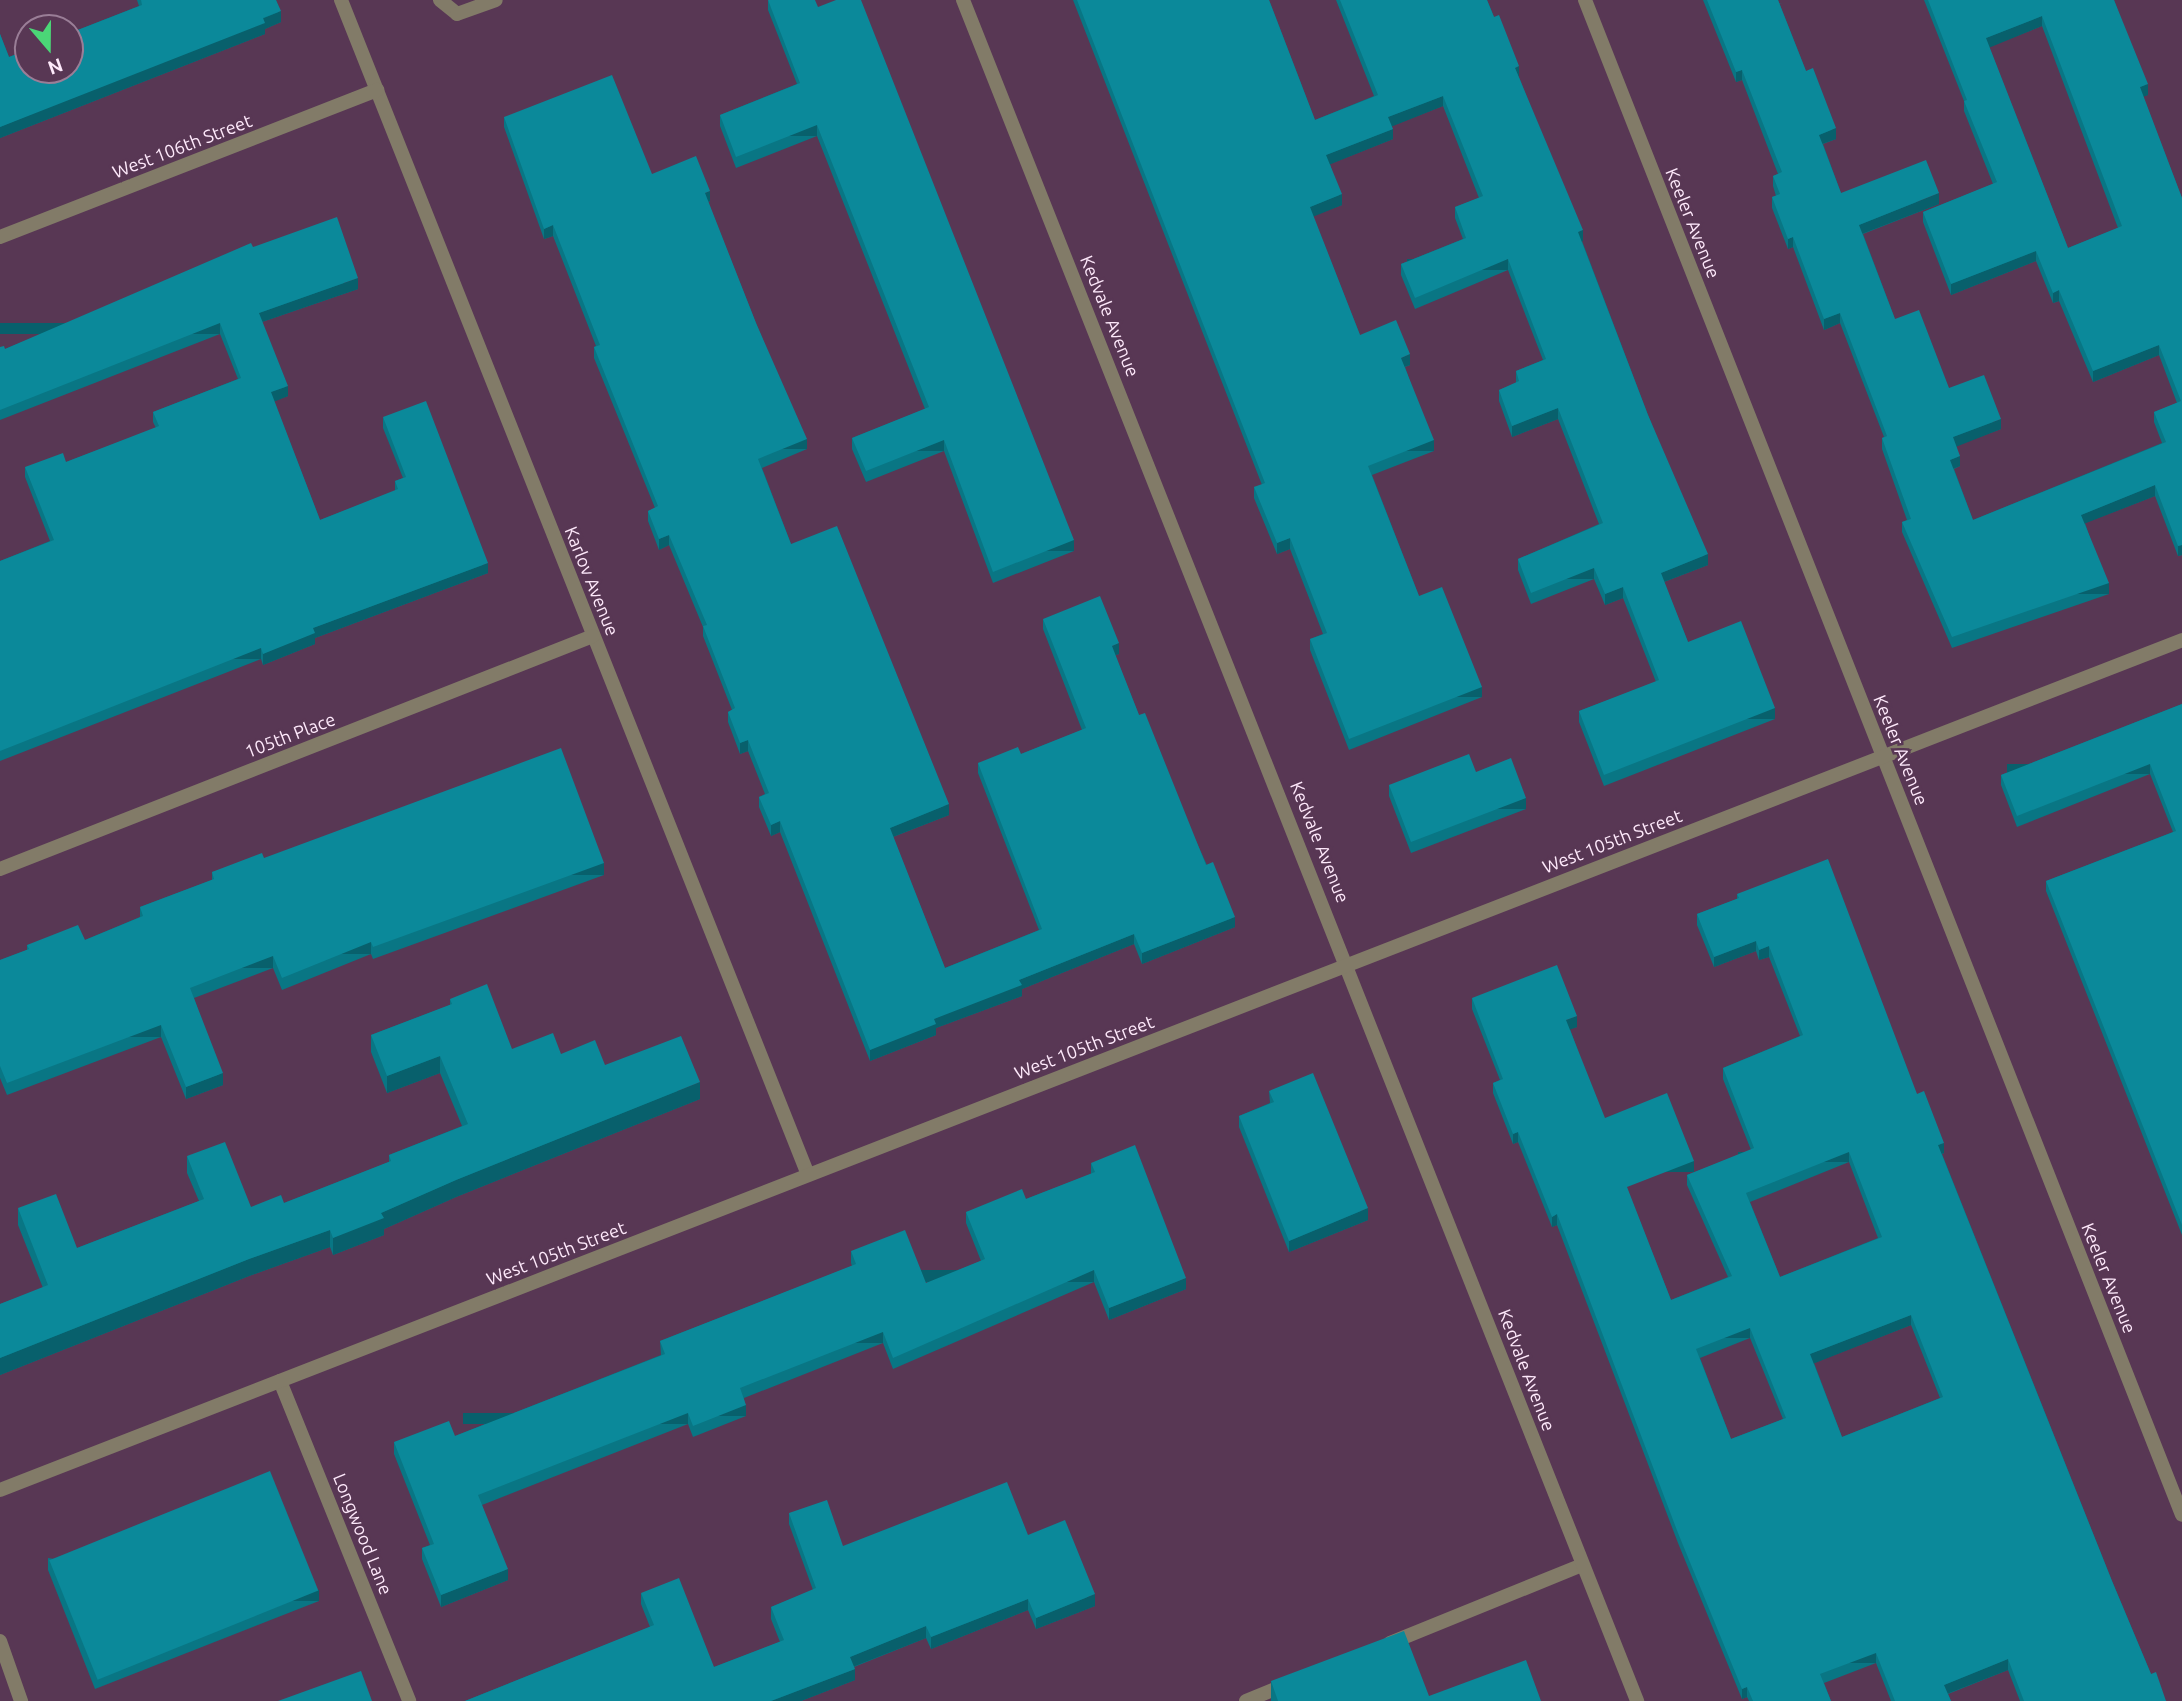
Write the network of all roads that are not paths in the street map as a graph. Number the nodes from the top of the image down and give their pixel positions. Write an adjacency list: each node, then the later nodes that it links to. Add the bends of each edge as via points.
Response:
1 (341, 0): 6 (street, Karlov Avenue)
2 (440, 0): 3 (street, via 457,14)
3 (496, 0)
4 (963, 0): 12 (street, Kedvale Avenue)
5 (1585, 0): 10 (street, Keeler Avenue)
6 (377, 90): 7 (street, West 106th Street); 8 (street, Karlov Avenue)
7 (0, 237)
8 (593, 636): 11 (street, 105th Place); 13 (street, Karlov Avenue)
9 (2182, 640): 10 (street, West 105th Street)
10 (1883, 756): 12 (street, West 105th Street); 16 (street, Keeler Avenue)
11 (0, 870)
12 (1348, 965): 13 (street, West 105th Street); 17 (street, Kedvale Avenue)
13 (808, 1175): 14 (street, West 105th Street)
14 (281, 1381): 15 (street, West 105th Street); 22 (street, Longwood Lane)
15 (0, 1490)
16 (2182, 1514)
17 (1582, 1565): 19 (street); 24 (street, Kedvale Avenue)
18 (0, 1641): 21 (street)
19 (1373, 1650)
20 (1297, 1681): 23 (street)
21 (21, 1701)
22 (409, 1701)
23 (1246, 1701)
24 (1637, 1701)

